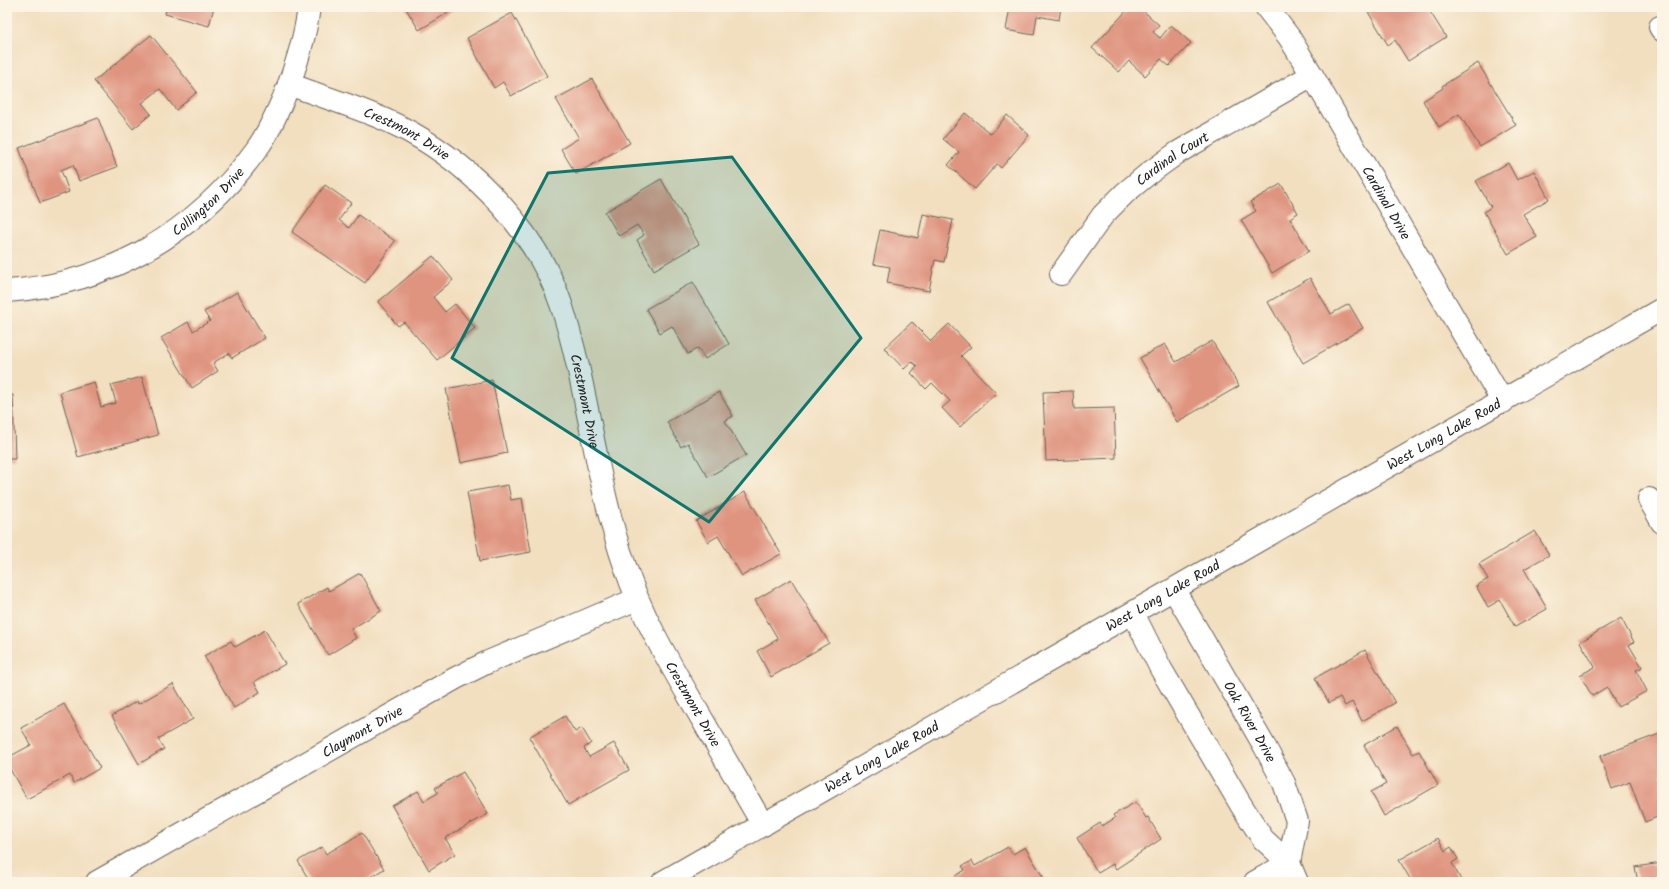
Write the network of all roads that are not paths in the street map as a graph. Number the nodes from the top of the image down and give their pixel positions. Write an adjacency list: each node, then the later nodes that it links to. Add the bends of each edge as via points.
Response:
1 (309, 7): 4 (street, Collington Drive, via 301,50)
2 (1266, 7): 3 (street, Cardinal Drive)
3 (1312, 75): 5 (street, Cardinal Court, via 1177,153 1148,174 1103,215); 8 (street, Cardinal Drive)
4 (289, 84): 6 (street, Collington Drive, via 274,119 257,149 234,178 178,230 117,265 84,278 46,287); 12 (street, Crestmont Drive, via 402,128 441,151 497,200 521,231 543,265 560,302 580,375 602,489)
5 (1061, 274)
6 (7, 291)
7 (1662, 309): 8 (street, West Long Lake Road)
8 (1503, 402): 11 (street, West Long Lake Road)
9 (1649, 499): 10 (street)
10 (1662, 522)
11 (1174, 590): 13 (street, West Long Lake Road); 15 (street, Oak River Drive, via 1284,783 1297,821)
12 (637, 599): 14 (street, Crestmont Drive, via 657,640); 16 (street, Claymont Drive, via 456,678)
13 (1133, 612): 14 (street, West Long Lake Road); 15 (street, via 1161,669 1240,805 1263,839)
14 (763, 825): 17 (street, West Long Lake Road)
15 (1293, 872): 18 (street)
16 (97, 882)
17 (663, 882)
18 (1255, 882)

